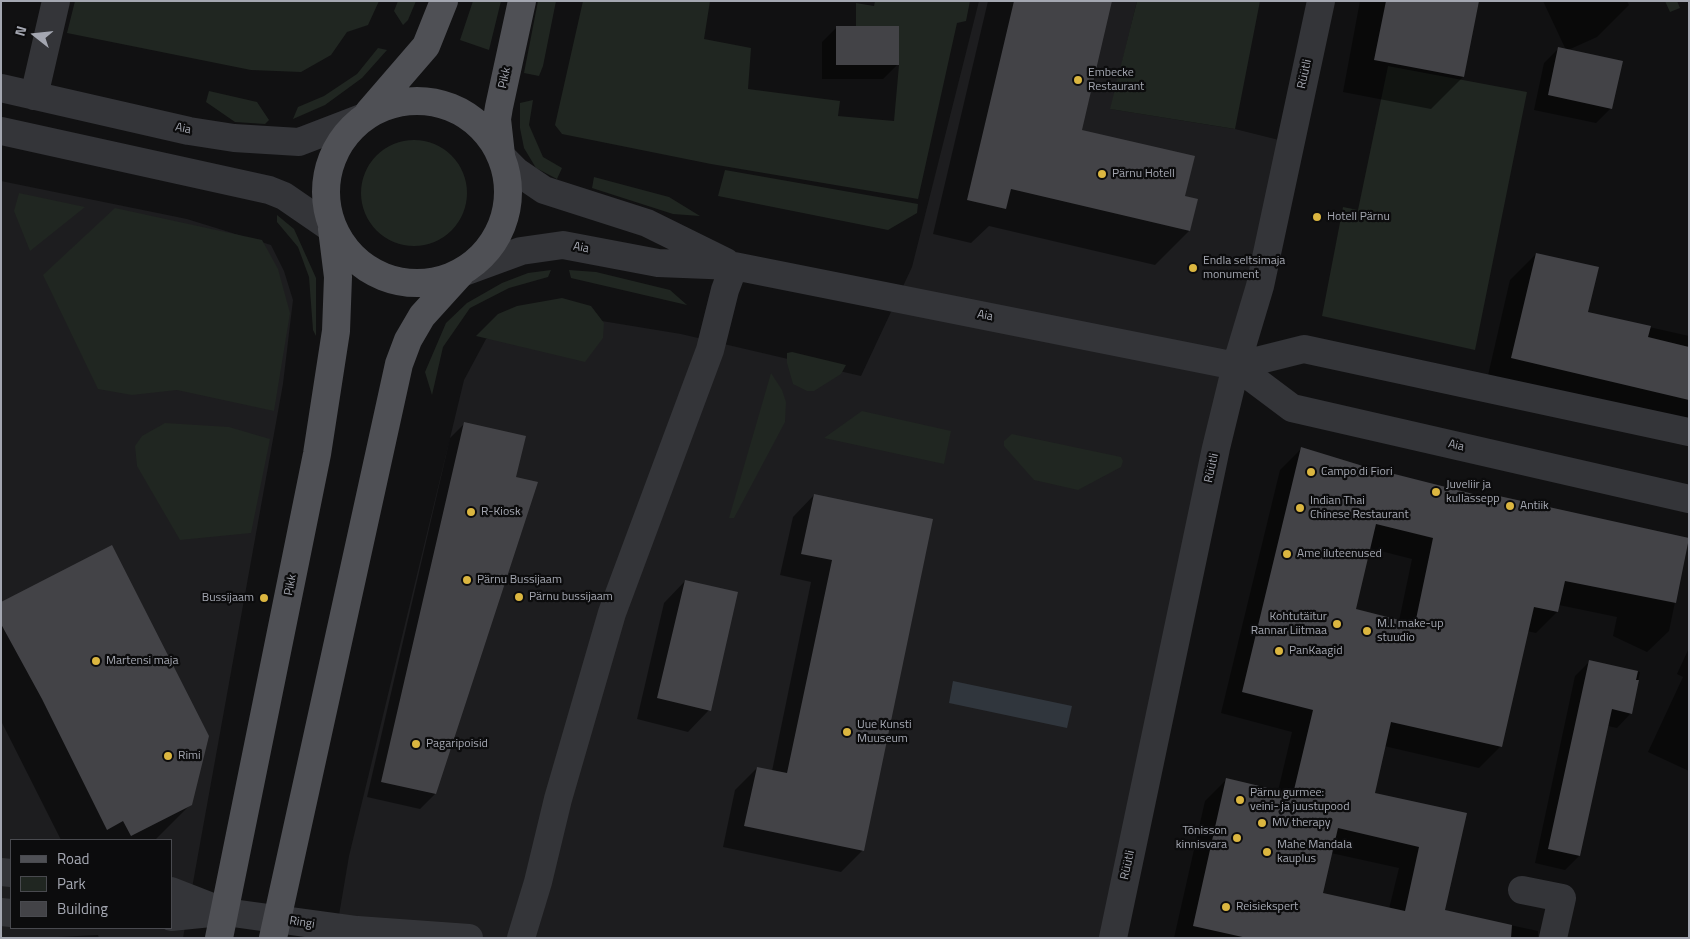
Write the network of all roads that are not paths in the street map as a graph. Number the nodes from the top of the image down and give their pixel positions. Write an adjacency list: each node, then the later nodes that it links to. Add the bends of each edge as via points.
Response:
1 (56, 1): 6 (street)
2 (444, 1): 7 (main road, via 426,46)
3 (522, 1): 9 (main road, Pikk, via 497,119)
4 (1321, 1): 13 (street, Rüütli, via 1260,286)
5 (1, 88): 6 (street, Aia)
6 (34, 96): 7 (street, Aia, via 189,131 280,141 299,142)
7 (364, 117): 9 (main road, via 392,104 408,101 440,104 483,129); 10 (main road, via 340,142 328,170 326,203)
8 (1, 131): 10 (street, via 268,190 284,196)
9 (501, 156): 11 (street, Aia, via 544,190 647,223); 12 (main road, via 507,179 503,224 489,249)
10 (332, 229): 12 (main road, via 340,244 372,273 399,283 430,283); 19 (main road, Pikk, via 338,277 336,331 327,388 315,463)
11 (734, 266): 12 (street, Aia, via 658,263 563,245 520,251); 13 (street, Aia); 23 (street, via 710,350 612,613)
12 (461, 273): 20 (main road, via 422,316 399,364)
13 (1236, 366): 14 (street, Aia, via 1304,350); 15 (street, Aia, via 1292,408); 24 (street, Rüütli)
14 (1689, 432)
15 (1689, 499)
16 (1522, 890): 25 (street, via 1562,898)
17 (172, 893): 19 (street, Ringi)
18 (172, 917): 19 (street, Ringi)
19 (222, 925): 20 (street, Ringi)
20 (274, 928): 21 (street, Ringi)
21 (462, 938): 22 (street, Ringi)
22 (469, 938)
23 (522, 938)
24 (1113, 938)
25 (1553, 938)

